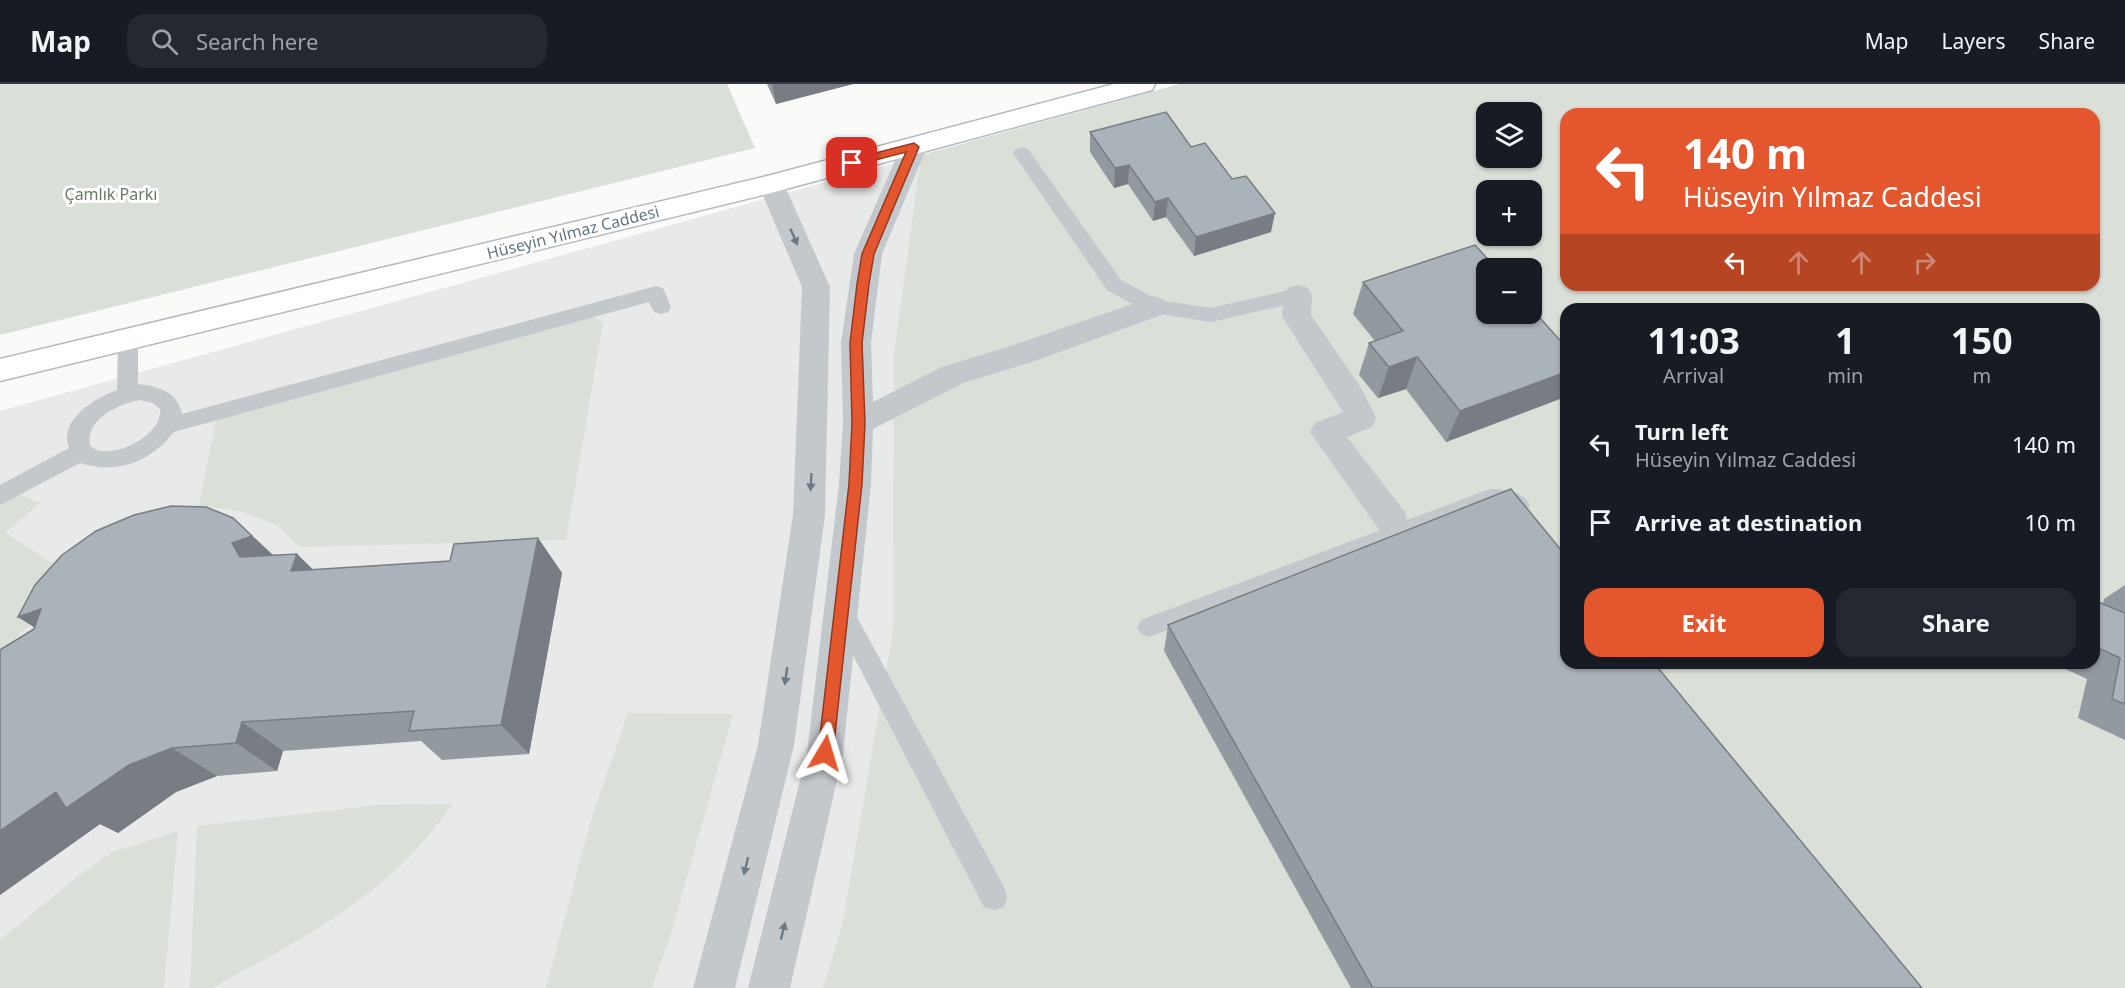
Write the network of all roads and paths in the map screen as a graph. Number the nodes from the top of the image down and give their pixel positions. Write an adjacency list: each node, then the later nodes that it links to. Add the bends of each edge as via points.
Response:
1 (1143, 84): 2 (street, Hüseyin Yılmaz Caddesi)
2 (914, 147): 4 (street, Hüseyin Yılmaz Caddesi); 11 (street, via 868,254 856,343)
3 (1023, 153): 7 (lane, via 1114,285)
4 (771, 184): 8 (street, Hüseyin Yılmaz Caddesi); 20 (street, one-way to 20, via 816,287 809,515 776,745)
5 (1298, 295): 7 (lane, via 1211,315); 15 (street, via 1296,316 1361,418 1326,432)
6 (660, 307): 12 (lane, via 656,293)
7 (1154, 307): 11 (street, via 953,375)
8 (128, 340): 9 (street, Hüseyin Yılmaz Caddesi); 10 (lane)
9 (0, 370)
10 (127, 395): 12 (lane, via 146,393 164,398 172,416); 13 (lane, via 102,406 84,421 78,433)
11 (858, 423): 17 (street)
12 (168, 426): 13 (lane, via 148,447 126,458 103,461)
13 (81, 453): 14 (lane)
14 (0, 496)
15 (1392, 521)
16 (1533, 522): 18 (lane, via 1520,505 1505,498 1490,498)
17 (843, 613): 19 (lane); 21 (street, one-way to 17, via 825,753)
18 (1149, 627)
19 (994, 897)
20 (714, 988)
21 (769, 988)

